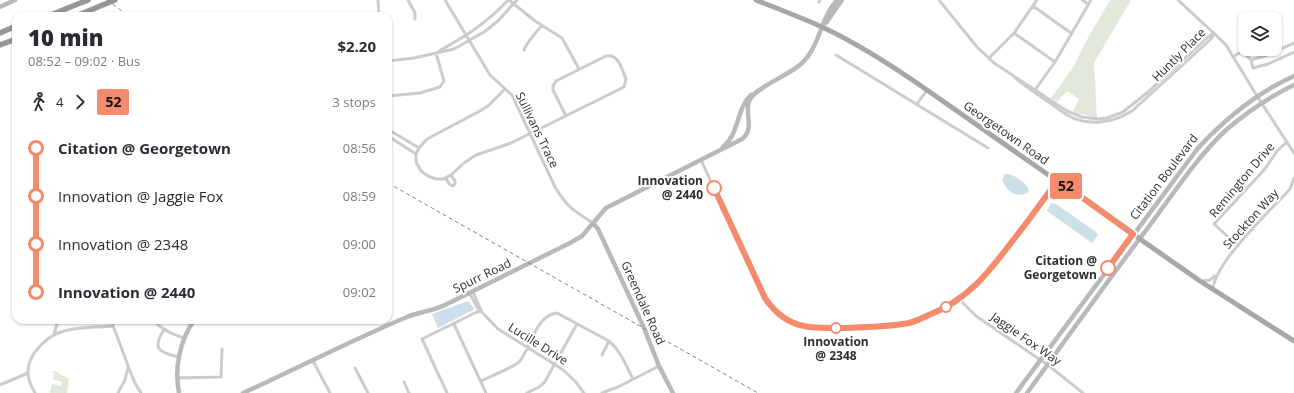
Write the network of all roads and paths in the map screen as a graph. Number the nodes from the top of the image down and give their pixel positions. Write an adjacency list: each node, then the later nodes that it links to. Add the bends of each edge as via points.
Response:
1 (15, 0): 21 (street)
2 (79, 0): 22 (highway)
3 (88, 0): 23 (highway)
4 (115, 0): 24 (highway)
5 (378, 0): 25 (street)
6 (408, 0): 26 (street, via 415,13)
7 (445, 0): 34 (street, Sullivans Trace)
8 (509, 0): 18 (street); 34 (street)
9 (517, 0): 18 (street)
10 (756, 0): 28 (main road, Georgetown Road)
11 (837, 0): 28 (street, Spurr Road)
12 (842, 0): 28 (street, Spurr Road)
13 (940, 0): 44 (street, Huntly Place, via 977,47)
14 (1037, 0): 20 (street)
15 (1082, 0): 19 (street)
16 (1091, 0): 19 (street)
17 (1178, 0): 32 (street)
18 (514, 4): 27 (street); 36 (street, via 498,21)
19 (1088, 4): 33 (street)
20 (1033, 6): 31 (street); 33 (street)
21 (0, 7)
22 (50, 12)
23 (58, 12)
24 (86, 12)
25 (379, 12)
26 (415, 19)
27 (541, 26): 39 (street); 48 (street, via 562,38)
28 (822, 27): 51 (street, Spurr Road, via 810,54 802,64); 53 (main road, Georgetown Road, via 876,56)
29 (12, 28): 30 (highway)
30 (0, 33)
31 (1014, 33): 44 (street); 47 (street)
32 (1214, 33): 43 (street); 54 (street, Huntly Place, via 1211,39 1132,111 1115,119 1099,122 1073,118)
33 (1071, 34): 47 (street)
34 (466, 36): 36 (street, Sullivans Trace); 41 (street)
35 (12, 40): 38 (highway)
36 (469, 41): 41 (street, via 454,49); 52 (street, Sullivans Trace, via 490,75)
37 (1294, 43): 45 (street)
38 (0, 45)
39 (524, 50)
40 (1294, 52): 45 (street, via 1253,68)
41 (436, 53): 46 (street); 55 (street, via 444,81 440,87 420,93)
42 (836, 55): 58 (street)
43 (1233, 57): 45 (street, via 1244,53); 56 (street)
44 (989, 58): 54 (street, Huntly Place)
45 (1251, 60)
46 (392, 61)
47 (1055, 62): 54 (street)
48 (579, 69): 59 (street, via 556,81 553,86); 59 (street, via 606,56 613,56 626,83 624,88)
49 (1294, 76): 56 (street, Citation Boulevard)
50 (1294, 85): 57 (street, Citation Boulevard)
51 (764, 88): 66 (street, Spurr Road, via 753,92 746,99 731,138); 66 (street, Spurr Road, via 749,101 750,124 745,136)
52 (505, 89): 61 (street, Sullivans Trace, via 512,95); 64 (street, via 488,106 427,139)
53 (927, 90): 58 (street); 73 (main road, Georgetown Road)
54 (1034, 90)
55 (392, 96)
56 (1257, 96): 57 (street); 75 (street, Citation Boulevard, via 1222,122 1198,148)
57 (1262, 103): 63 (street); 76 (street, Citation Boulevard, via 1226,131 1207,150)
58 (916, 104): 65 (street)
59 (566, 116): 61 (street)
60 (392, 132): 64 (street)
61 (530, 133): 70 (street, via 476,155); 74 (street, Sullivans Trace, via 563,200)
62 (392, 139): 68 (street)
63 (1286, 142): 67 (street); 77 (street, Remington Drive, via 1214,224)
64 (418, 148): 68 (street)
65 (988, 148)
66 (716, 153): 69 (street, Spurr Road)
67 (1294, 153)
68 (416, 154): 71 (street, via 416,162 421,171 436,179)
69 (701, 160): 74 (street, Spurr Road, via 606,208); 82 (street, via 765,298 773,309 786,318 801,326 821,328 910,322 935,313)
70 (451, 175): 71 (street); 71 (street, via 455,181 453,186)
71 (446, 178)
72 (1294, 178): 77 (street, Stockton Way, via 1290,189)
73 (1058, 180): 75 (main road, Georgetown Road); 82 (street, via 993,268)
74 (593, 223): 81 (street, Spurr Road, via 576,240); 106 (street, Greendale Road, via 619,273)
75 (1133, 234): 76 (main road, Georgetown Road); 102 (street, Citation Boulevard)
76 (1140, 239): 79 (main road, Georgetown Road); 104 (street, Citation Boulevard)
77 (1238, 246): 78 (street, Stockton Way)
78 (1220, 270): 79 (street, Stockton Way, via 1210,280); 80 (street, Stockton Way)
79 (1200, 281): 80 (main road, Georgetown Road)
80 (1213, 289): 96 (main road, Georgetown Road)
81 (471, 293): 83 (street, Lucille Drive); 84 (street, Spurr Road, via 436,309)
82 (959, 299): 102 (street, Jaggie Fox Way, via 976,316)
83 (481, 310): 89 (street); 97 (street, Lucille Drive, via 498,329)
84 (392, 323)
85 (57, 324): 93 (street)
86 (156, 324): 92 (street)
87 (192, 324): 94 (street)
88 (390, 324): 101 (street, Spurr Road)
89 (454, 324): 111 (street); 122 (street, via 422,340)
90 (577, 324): 95 (street); 97 (street, via 557,313 551,313 543,320); 103 (street)
91 (113, 326): 93 (street, via 78,328); 105 (street)
92 (164, 330): 94 (street); 100 (street, via 157,343 159,350)
93 (54, 335): 108 (street, via 34,354)
94 (184, 338): 100 (street)
95 (609, 341): 99 (street); 110 (street, via 619,351)
96 (1294, 341)
97 (527, 348): 103 (street, Lucille Drive); 111 (street, via 520,362)
98 (222, 349): 109 (street, via 221,377)
99 (602, 355)
100 (179, 357): 109 (street)
101 (314, 360): 118 (street, Spurr Road); 119 (street)
102 (1040, 360): 104 (street, Jaggie Fox Way); 128 (street, Citation Boulevard)
103 (555, 364): 124 (street, via 544,383); 125 (street, Lucille Drive, via 570,375)
104 (1048, 365): 129 (street, Citation Boulevard); 130 (street, Jaggie Fox Way)
105 (128, 366): 115 (street, via 125,380); 116 (street)
106 (659, 366): 110 (street); 127 (street, Greendale Road)
107 (355, 368): 120 (street)
108 (28, 373): 113 (street); 114 (street)
109 (178, 378): 117 (street)
110 (633, 379): 126 (street)
111 (481, 381): 123 (street)
112 (404, 382): 121 (street)
113 (0, 385)
114 (35, 393)
115 (118, 393)
116 (141, 393)
117 (179, 393)
118 (243, 393)
119 (330, 393)
120 (368, 393)
121 (410, 393)
122 (447, 393)
123 (486, 393)
124 (527, 393)
125 (584, 393)
126 (602, 393)
127 (673, 393)
128 (1016, 393)
129 (1027, 393)
130 (1083, 393)

